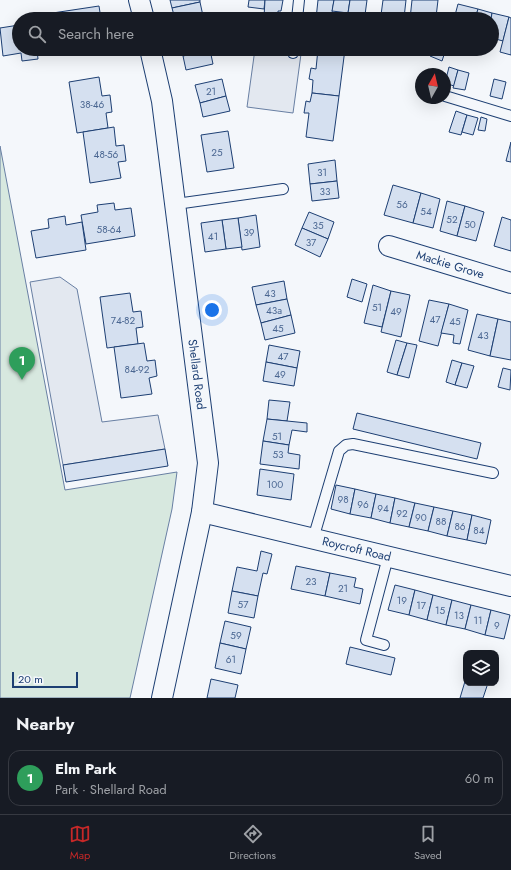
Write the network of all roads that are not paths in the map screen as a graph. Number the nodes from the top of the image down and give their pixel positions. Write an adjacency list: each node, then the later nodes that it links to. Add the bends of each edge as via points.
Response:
1 (139, 0): 3 (street)
2 (300, 0): 4 (lane)
3 (142, 12)
4 (298, 12)
5 (152, 56): 9 (street, Shellard Road, via 162,101)
6 (451, 98): 7 (lane)
7 (511, 116)
8 (284, 189): 9 (lane)
9 (176, 204): 13 (street, Shellard Road, via 208,464)
10 (389, 246): 11 (street, Mackie Grove)
11 (511, 283)
12 (493, 473): 14 (lane, via 353,444 346,445 339,451)
13 (202, 512): 14 (street, Roycroft Road); 18 (street, Shellard Road)
14 (313, 539): 15 (street, Roycroft Road)
15 (388, 557): 16 (street, Roycroft Road); 17 (lane, via 366,640)
16 (511, 586)
17 (384, 645)
18 (162, 698)

